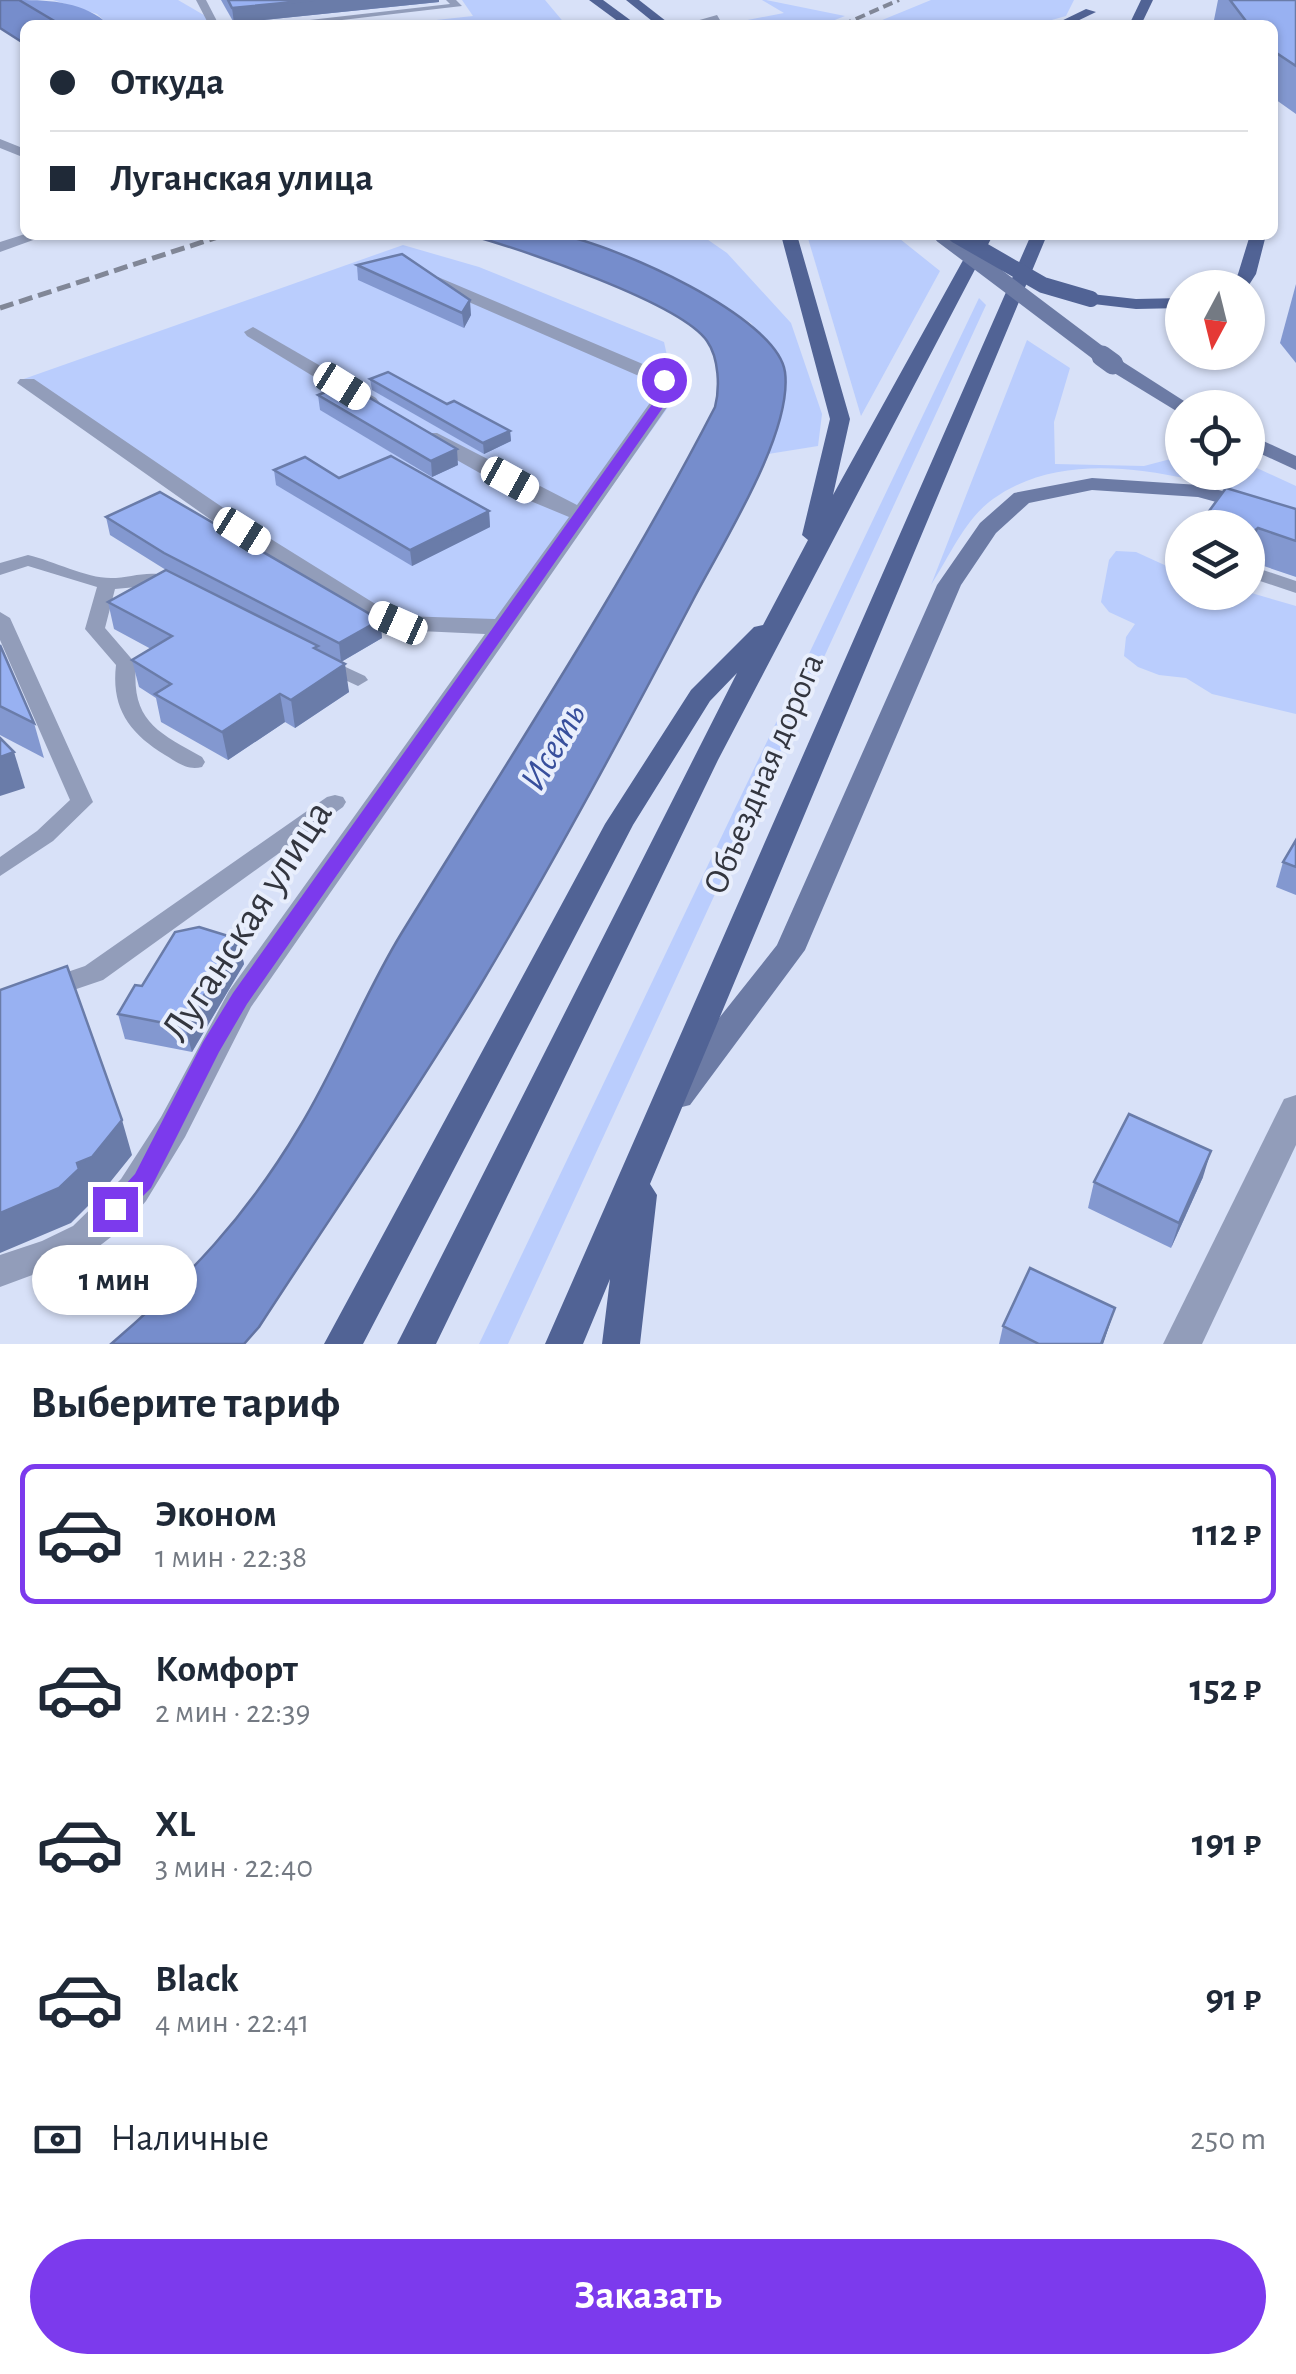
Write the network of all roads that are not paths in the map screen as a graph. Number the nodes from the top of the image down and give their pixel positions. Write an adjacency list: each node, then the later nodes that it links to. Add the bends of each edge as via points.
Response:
1 (451, 0): 5 (lane, via 458,6)
2 (596, 0): 6 (main road)
3 (632, 0): 7 (main road)
4 (705, 9): 8 (lane, via 718,18)
5 (320, 20)
6 (625, 20)
7 (658, 20)
8 (711, 20)
9 (791, 240): 27 (main road, via 840,419)
10 (949, 240): 20 (main road, bridge)
11 (965, 240): 17 (main road, bridge, via 1043,285 1091,299)
12 (982, 240): 27 (main road, Объездная дорога)
13 (1036, 240): 43 (main road, Объездная дорога)
14 (1257, 240): 15 (main road)
15 (1249, 270)
16 (438, 282): 25 (street, Луганская улица, via 664,380 667,393)
17 (1165, 302)
18 (253, 332): 21 (street)
19 (28, 383): 35 (street, via 369,610 398,623)
20 (1165, 396)
21 (380, 409)
22 (410, 426): 25 (street)
23 (1265, 448): 24 (main road)
24 (1296, 464)
25 (581, 514): 35 (street, Луганская улица)
26 (1296, 517): 43 (main road, via 1199,491 1092,484 1022,498 988,528 949,585 790,950)
27 (807, 563): 33 (main road, Объездная дорога)
28 (0, 569): 30 (lane, via 28,560)
29 (1265, 576): 31 (lane)
30 (107, 584): 32 (lane, via 161,579); 38 (lane, via 95,629 126,664 120,691 142,732)
31 (1296, 586)
32 (194, 596)
33 (780, 614): 46 (main road, via 700,696 619,824); 47 (main road, Объездная дорога)
34 (0, 618): 40 (lane, via 82,802)
35 (504, 627): 45 (street, Луганская улица, via 240,999 143,1181 87,1236)
36 (309, 655): 37 (lane)
37 (358, 680)
38 (194, 762)
39 (335, 802): 41 (lane, via 94,973)
40 (0, 868)
41 (0, 1005)
42 (1296, 1108): 50 (street)
43 (666, 1111): 44 (main road, Объездная дорога)
44 (642, 1167): 48 (main road, Объездная дорога); 49 (main road)
45 (0, 1271)
46 (343, 1344)
47 (416, 1344)
48 (564, 1344)
49 (622, 1344)
50 (1182, 1344)

